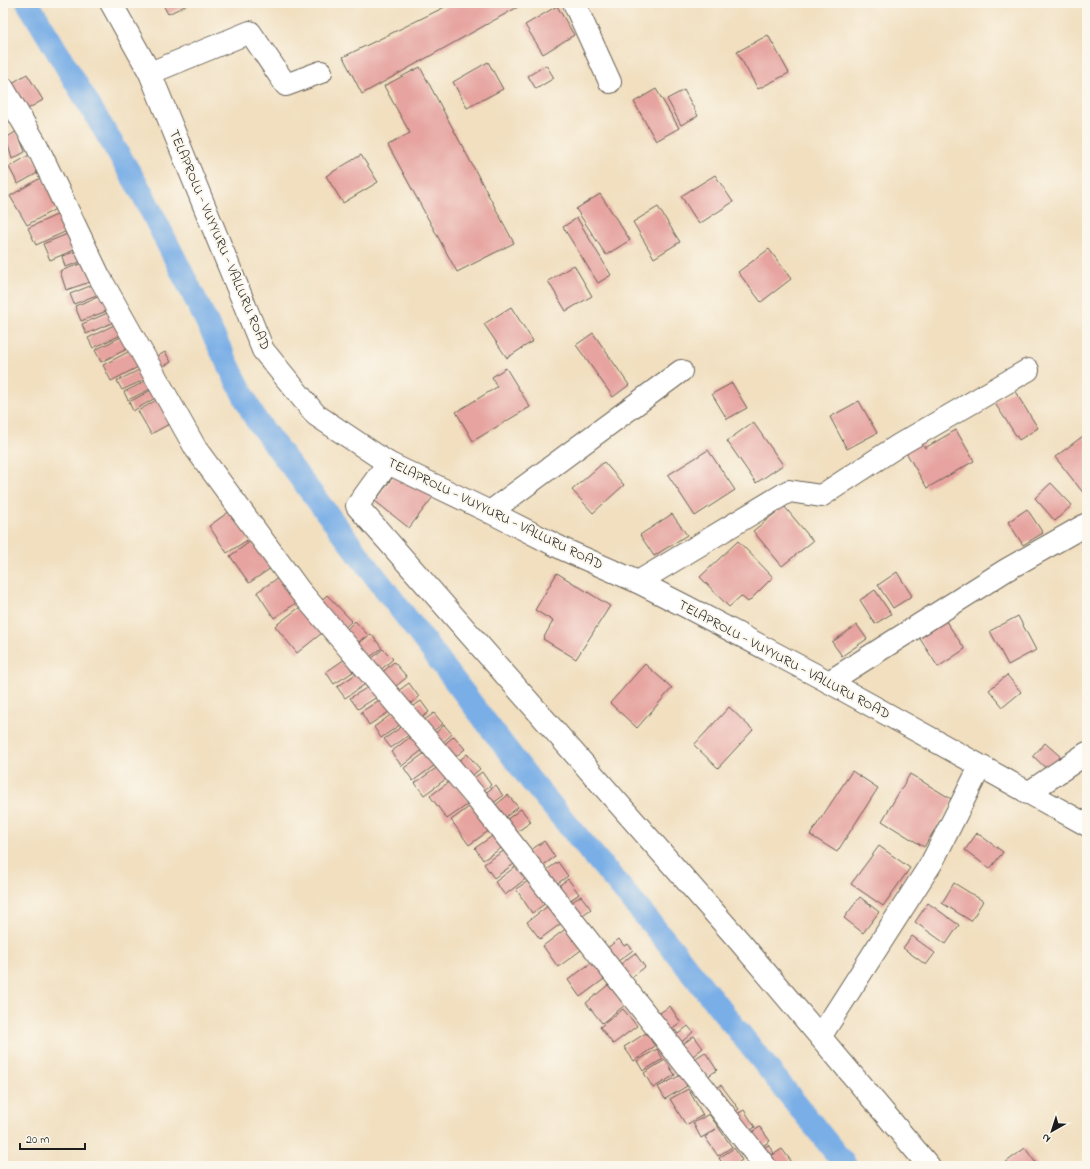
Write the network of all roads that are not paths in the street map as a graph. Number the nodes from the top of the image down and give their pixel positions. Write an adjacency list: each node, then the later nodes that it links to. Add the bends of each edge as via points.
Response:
1 (111, 3): 4 (street, TELAPROLU - VUYYURU - VALLURU ROAD)
2 (574, 3): 5 (street)
3 (321, 72): 4 (street, via 286,85 250,32)
4 (150, 73): 9 (street, TELAPROLU - VUYYURU - VALLURU ROAD, via 263,350 316,415)
5 (610, 82)
6 (3, 88): 19 (street, via 36,144 99,276 196,449 300,591 474,795)
7 (1028, 370): 12 (street, via 899,444 821,496 789,491)
8 (681, 371): 10 (street)
9 (388, 463): 10 (street, TELAPROLU - VUYYURU - VALLURU ROAD); 18 (street, via 357,506 741,943)
10 (490, 512): 12 (street, TELAPROLU - VUYYURU - VALLURU ROAD, via 565,550)
11 (1087, 524): 13 (street, via 1006,570)
12 (638, 582): 13 (street, TELAPROLU - VUYYURU - VALLURU ROAD)
13 (829, 682): 15 (street, TELAPROLU - VUYYURU - VALLURU ROAD)
14 (1087, 753): 16 (street)
15 (980, 767): 16 (street, TELAPROLU - VUYYURU - VALLURU ROAD); 18 (street, via 932,862)
16 (1028, 793): 17 (street, TELAPROLU - VUYYURU - VALLURU ROAD)
17 (1087, 825)
18 (820, 1037): 20 (street)
19 (765, 1166)
20 (929, 1166)

